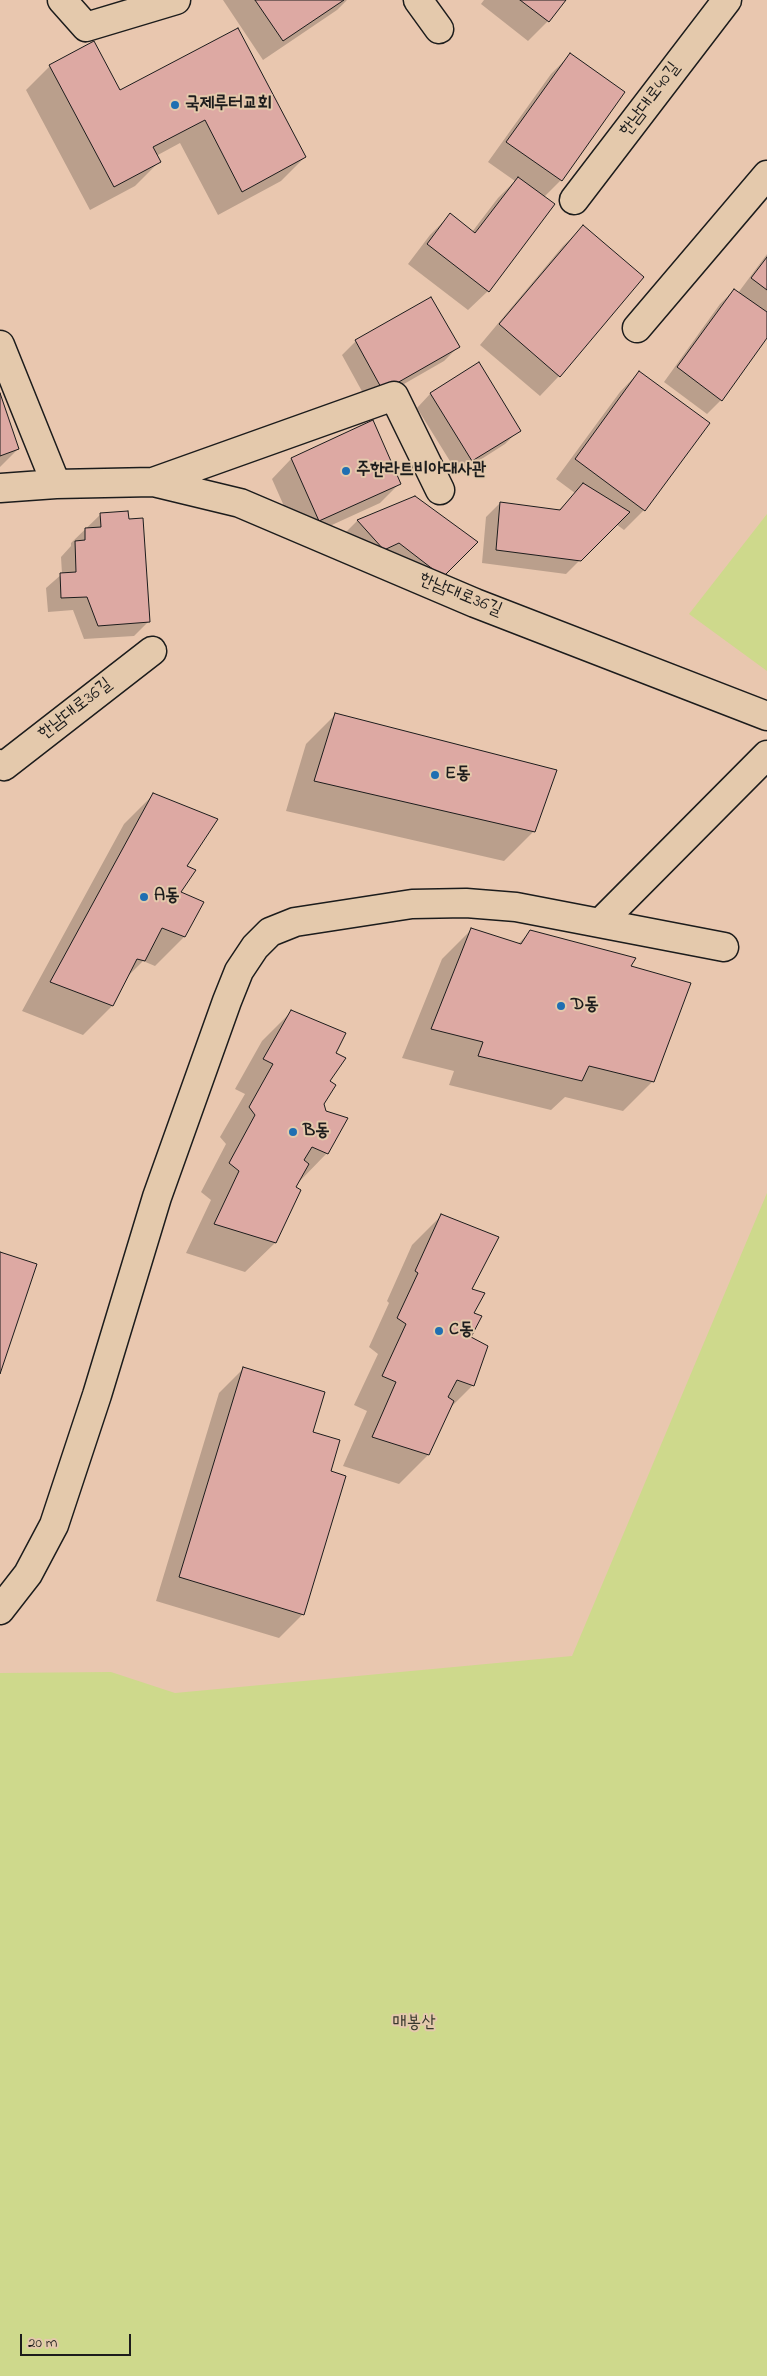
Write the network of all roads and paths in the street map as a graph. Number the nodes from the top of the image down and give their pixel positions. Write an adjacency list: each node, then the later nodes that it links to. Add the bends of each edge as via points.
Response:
1 (62, 0): 2 (street, via 86,27)
2 (176, 0)
3 (418, 0): 5 (street)
4 (728, 0): 7 (street, 한남대로40길)
5 (439, 29)
6 (767, 175): 8 (street)
7 (574, 200)
8 (637, 328)
9 (0, 345): 11 (street)
10 (153, 482): 11 (street, 한남대로36길); 13 (street, 한남대로36길, via 394,396); 15 (street, 한남대로36길, via 240,504 475,603)
11 (56, 484): 12 (street, 한남대로36길)
12 (0, 488)
13 (440, 490)
14 (152, 651): 17 (street, 한남대로36길, via 4,766)
15 (767, 716)
16 (767, 756): 18 (street)
17 (0, 764)
18 (601, 922): 19 (street); 20 (street, via 516,907 466,903 412,904 296,922 270,932 254,947 230,993 157,1198 54,1525 28,1574)
19 (724, 946)
20 (0, 1610)

